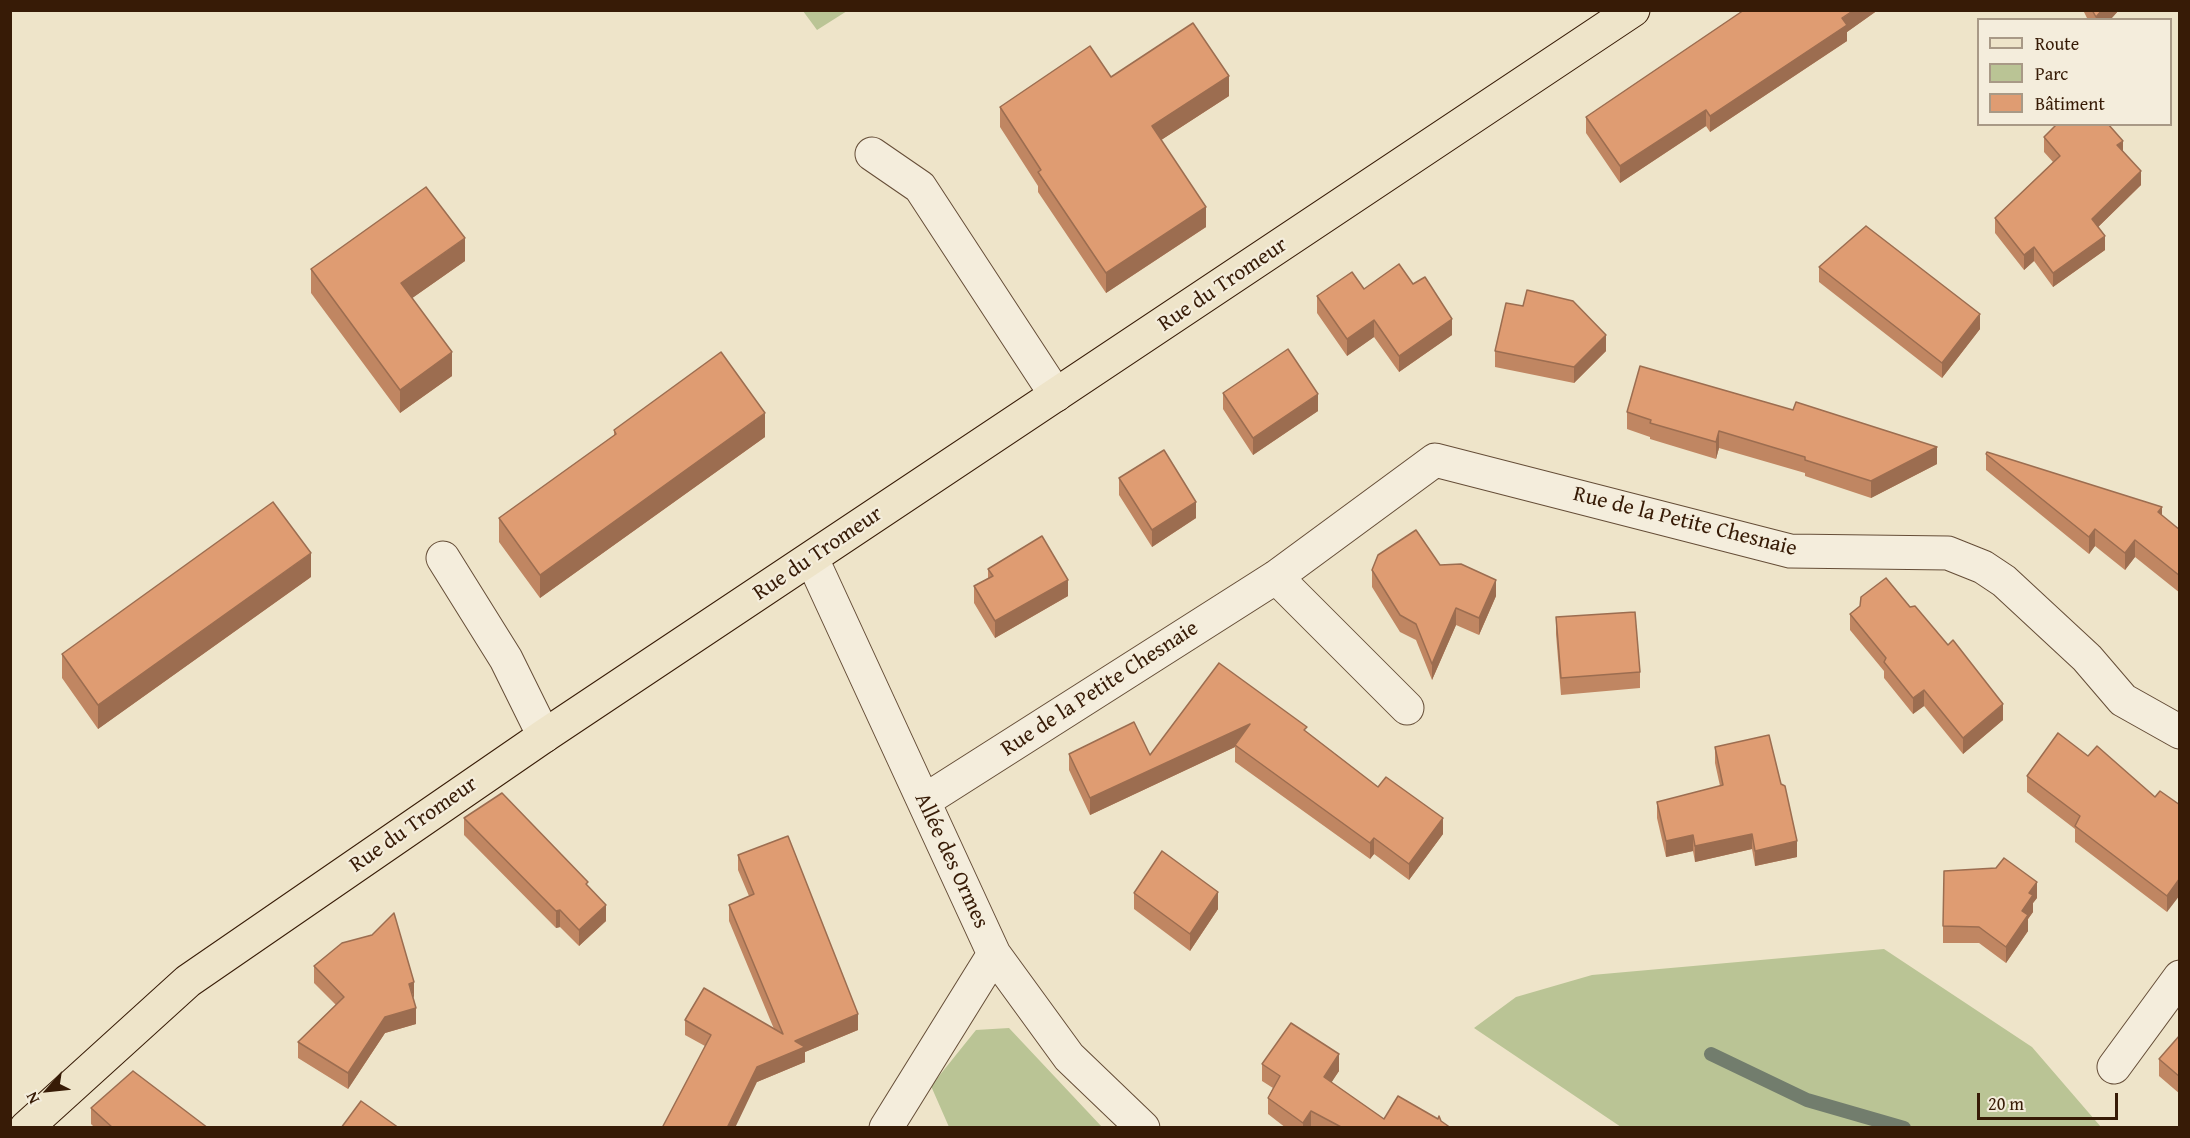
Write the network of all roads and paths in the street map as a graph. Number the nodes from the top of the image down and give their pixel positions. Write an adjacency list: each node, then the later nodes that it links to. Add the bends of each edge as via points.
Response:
1 (1633, 10): 3 (main road, Rue du Tromeur)
2 (872, 154): 3 (street, via 920,187)
3 (1056, 395): 5 (main road, Rue du Tromeur)
4 (443, 558): 9 (street, via 506,659)
5 (812, 559): 9 (main road, Rue du Tromeur); 10 (street, Allée des Ormes)
6 (1276, 577): 7 (street); 8 (street, Rue de la Petite Chesnaie, via 1435,460 1790,551 1948,553 1983,567 2004,581 2087,658 2123,700); 10 (street, Rue de la Petite Chesnaie)
7 (1407, 708)
8 (2180, 732)
9 (544, 736): 14 (main road, Rue du Tromeur, via 188,981)
10 (924, 801): 11 (street, Allée des Ormes)
11 (994, 954): 15 (street); 16 (street, Allée des Ormes, via 1069,1057)
12 (2180, 977): 13 (street)
13 (2114, 1067)
14 (26, 1128)
15 (885, 1128)
16 (1143, 1128)

